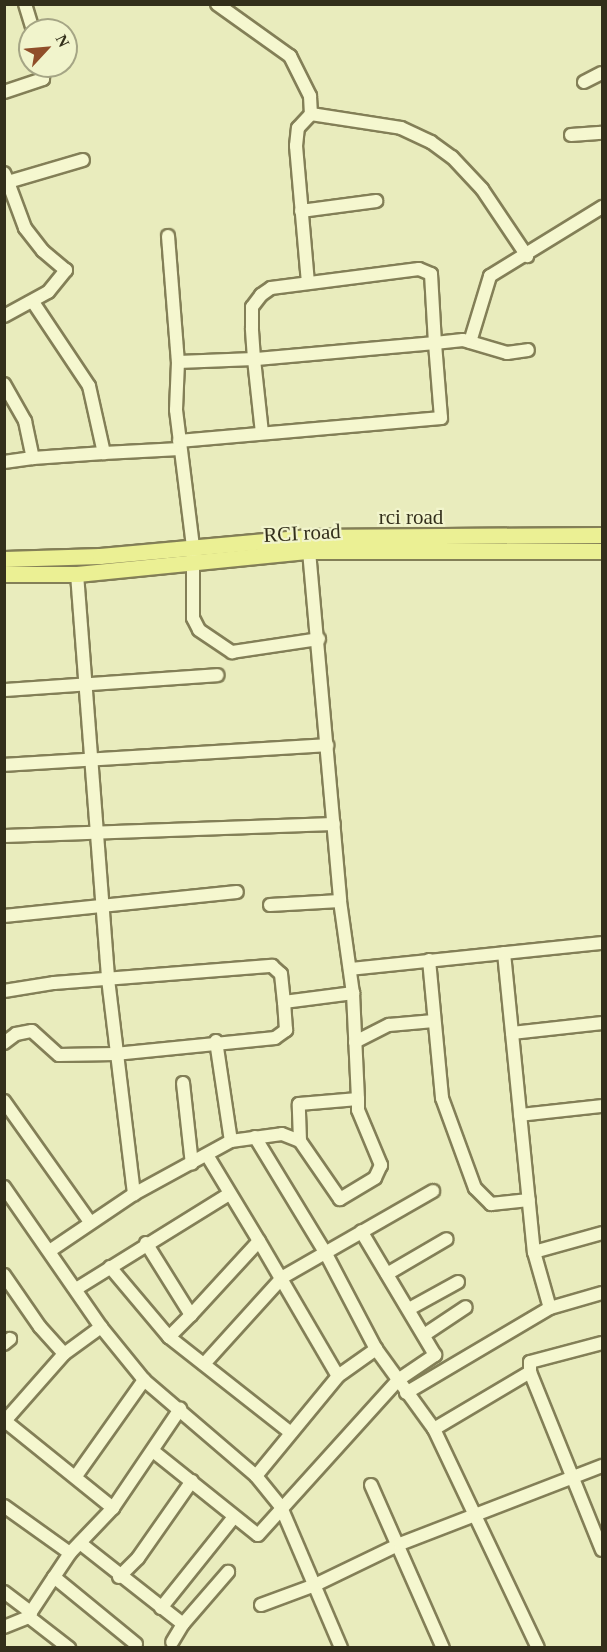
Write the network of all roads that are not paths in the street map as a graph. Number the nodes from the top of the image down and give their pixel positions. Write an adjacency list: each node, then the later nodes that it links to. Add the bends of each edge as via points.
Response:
1 (217, 4): 6 (street, via 290,56 310,96)
2 (603, 73): 4 (street)
3 (42, 78): 5 (street)
4 (584, 82)
5 (4, 92)
6 (311, 114): 13 (street, via 298,128 296,146); 15 (street, via 401,128 431,142 452,157 482,189)
7 (603, 133): 8 (street)
8 (571, 135)
9 (83, 160): 10 (street)
10 (6, 180): 17 (street, via 25,228 43,251 66,270 55,285)
11 (376, 201): 13 (street)
12 (603, 207): 15 (street)
13 (301, 211): 16 (street)
14 (168, 236): 23 (street)
15 (527, 256): 19 (street, via 490,276)
16 (308, 283): 20 (street, via 426,271 431,274); 22 (street, via 271,288 252,307)
17 (33, 302): 18 (street); 27 (street, via 89,386)
18 (4, 316)
19 (470, 342): 20 (street); 21 (street, via 507,353)
20 (435, 343): 22 (street); 25 (street, via 441,418)
21 (528, 350)
22 (254, 359): 23 (street); 25 (street)
23 (178, 362): 26 (street)
24 (4, 384): 28 (street, via 25,421)
25 (262, 433): 26 (street)
26 (179, 445): 27 (street); 31 (street)
27 (104, 453): 28 (street)
28 (33, 458): 29 (street)
29 (4, 462)
30 (603, 535): 31 (main road, rci road, via 309,537)
31 (192, 547): 34 (main road, rci road); 35 (street)
32 (309, 551): 33 (main road, RCI road); 35 (main road, RCI road); 38 (street)
33 (603, 551)
34 (4, 559)
35 (193, 563): 37 (main road, RCI road); 38 (street, via 193,618 199,630 216,644 232,652 248,652)
36 (4, 574): 37 (main road, RCI road)
37 (78, 574): 40 (street)
38 (319, 639): 42 (street)
39 (217, 675): 40 (street)
40 (85, 682): 41 (street); 43 (street)
41 (4, 690)
42 (327, 745): 43 (street); 45 (street)
43 (89, 760): 44 (street); 46 (street)
44 (4, 765)
45 (334, 824): 46 (street); 49 (street)
46 (97, 835): 47 (street); 51 (street)
47 (4, 836)
48 (237, 892): 51 (street)
49 (340, 901): 50 (street); 56 (street)
50 (270, 905)
51 (102, 906): 52 (street); 57 (street)
52 (4, 916)
53 (603, 943): 54 (street)
54 (504, 953): 55 (street); 63 (street)
55 (429, 960): 56 (street); 61 (street)
56 (350, 969): 59 (street)
57 (108, 979): 58 (street); 60 (street, via 272,966 282,974); 67 (street)
58 (5, 989)
59 (353, 993): 60 (street); 65 (street)
60 (284, 1002): 64 (street, via 283,1035)
61 (434, 1022): 65 (street, via 389,1025); 82 (street, via 441,1098 475,1188 491,1204)
62 (603, 1023): 63 (street)
63 (512, 1033): 72 (street)
64 (216, 1041): 67 (street); 74 (street)
65 (355, 1042): 69 (street)
66 (4, 1043): 67 (street, via 16,1034 32,1031 59,1055)
67 (115, 1054): 80 (street)
68 (183, 1083): 77 (street)
69 (358, 1099): 75 (street, via 299,1104); 75 (street, via 370,1143 381,1165 375,1178 340,1199)
70 (4, 1101): 83 (street)
71 (603, 1106): 72 (street)
72 (520, 1115): 82 (street)
73 (255, 1137): 74 (street); 75 (street, via 282,1134); 90 (street)
74 (231, 1141): 76 (street)
75 (300, 1141)
76 (207, 1155): 77 (street); 81 (street)
77 (192, 1164): 80 (street)
78 (433, 1191): 84 (street)
79 (7, 1194): 89 (street)
80 (134, 1194): 83 (street)
81 (229, 1194): 87 (street); 88 (street)
82 (529, 1200): 91 (street)
83 (90, 1222): 89 (street)
84 (361, 1231): 90 (street); 94 (street)
85 (603, 1233): 91 (street)
86 (447, 1239): 94 (street)
87 (259, 1241): 95 (street); 102 (street)
88 (146, 1243): 92 (street); 102 (street)
89 (51, 1250): 97 (street)
90 (325, 1252): 95 (street); 107 (street)
91 (534, 1252): 100 (street)
92 (110, 1268): 97 (street); 105 (street)
93 (4, 1275): 108 (street)
94 (387, 1275): 101 (street)
95 (283, 1277): 109 (street); 111 (street)
96 (458, 1282): 101 (street)
97 (76, 1289): 103 (street)
98 (603, 1293): 100 (street)
99 (466, 1307): 104 (street)
100 (550, 1308): 114 (street)
101 (409, 1309): 104 (street)
102 (191, 1315): 105 (street)
103 (101, 1327): 108 (street); 112 (street)
104 (424, 1335): 113 (street, via 435,1355)
105 (169, 1336): 109 (street)
106 (603, 1343): 110 (street, via 530,1362)
107 (376, 1348): 111 (street); 113 (street)
108 (64, 1354): 116 (street)
109 (204, 1364): 118 (street)
110 (530, 1372): 117 (street); 123 (street)
111 (338, 1376): 118 (street)
112 (144, 1380): 115 (street); 121 (street)
113 (398, 1380): 114 (street); 127 (street)
114 (406, 1393): 117 (street)
115 (180, 1409): 119 (street); 122 (street)
116 (5, 1422): 121 (street)
117 (434, 1429): 129 (street)
118 (291, 1433): 122 (street)
119 (153, 1451): 124 (street); 128 (street)
120 (603, 1466): 123 (street)
121 (76, 1476): 128 (street)
122 (256, 1476): 127 (street)
123 (572, 1480): 129 (street); 133 (street)
124 (192, 1481): 130 (street); 137 (street)
125 (371, 1485): 132 (street)
126 (4, 1506): 134 (street)
127 (281, 1507): 130 (street, via 258,1535); 138 (street)
128 (113, 1508): 131 (street)
129 (478, 1516): 132 (street); 150 (street)
130 (234, 1517): 141 (street)
131 (80, 1543): 134 (street); 137 (street)
132 (399, 1544): 138 (street); 149 (street)
133 (603, 1550)
134 (70, 1553): 136 (street)
135 (228, 1572): 143 (street)
136 (54, 1577): 142 (street); 145 (street)
137 (120, 1577): 141 (street)
138 (315, 1585): 140 (street); 148 (street)
139 (4, 1592): 142 (street)
140 (261, 1605)
141 (161, 1608): 143 (street)
142 (30, 1614): 144 (street); 147 (street)
143 (183, 1623): 146 (street)
144 (4, 1628)
145 (137, 1646)
146 (173, 1646)
147 (69, 1647)
148 (341, 1647)
149 (443, 1647)
150 (538, 1647)

